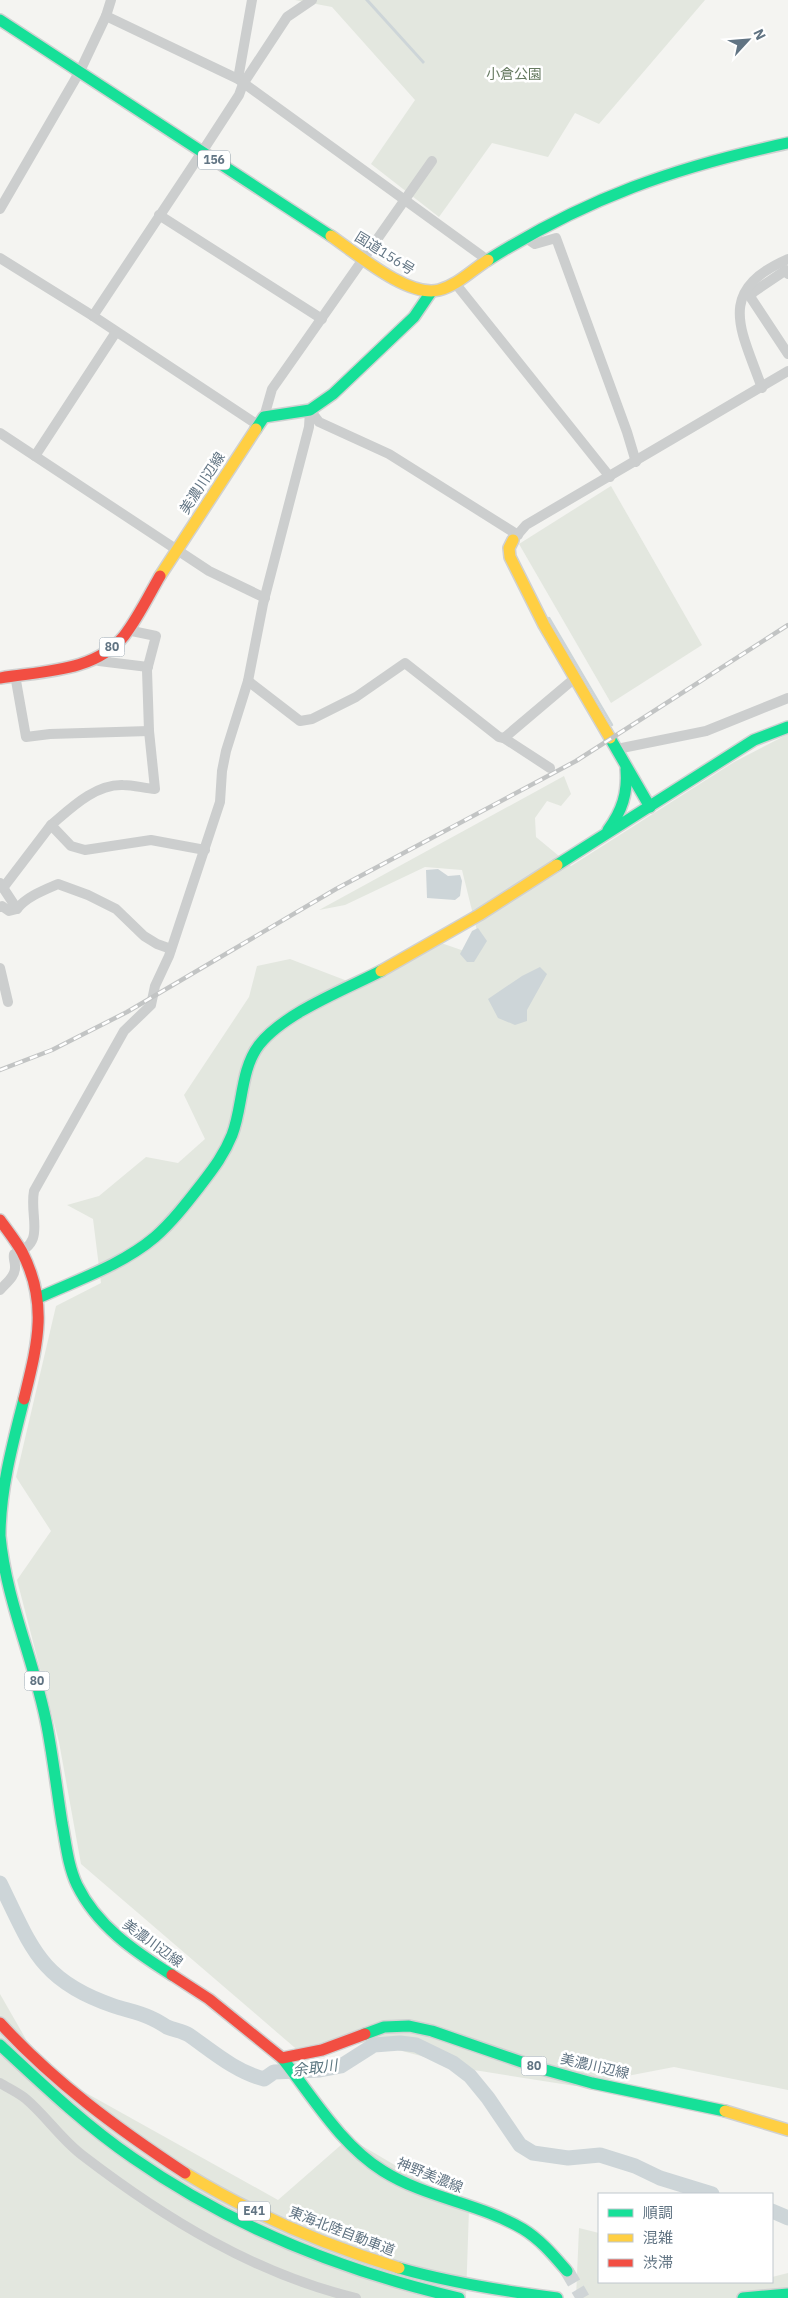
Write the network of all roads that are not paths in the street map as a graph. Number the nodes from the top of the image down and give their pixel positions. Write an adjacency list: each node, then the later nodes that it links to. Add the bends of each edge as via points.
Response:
1 (111, 0): 4 (street)
2 (252, 0): 7 (street)
3 (312, 0): 7 (street, via 287,18)
4 (106, 16): 6 (street); 7 (street)
5 (0, 20): 6 (main road, 国道156号 / 156)
6 (80, 70): 9 (main road, 国道156号 / 156); 12 (street)
7 (240, 82): 9 (street, via 239,95); 11 (street)
8 (788, 143): 14 (main road, via 651,179 577,210)
9 (202, 152): 13 (street); 16 (main road, 国道156号 / 156)
10 (432, 161): 11 (street)
11 (405, 200): 16 (street); 18 (street, via 482,256)
12 (0, 209)
13 (159, 214): 24 (street); 25 (street)
14 (526, 238): 18 (main road); 34 (street, via 535,244 556,238)
15 (0, 258): 24 (street)
16 (365, 259): 23 (main road, 国道156号 / 156, via 409,286); 25 (street)
17 (788, 259): 29 (street, via 753,279 740,304 740,323)
18 (485, 262): 22 (main road)
19 (788, 264): 21 (street, via 773,273)
20 (788, 274): 21 (street, via 786,270)
21 (774, 279): 27 (street, via 752,293 751,298)
22 (455, 283): 23 (main road); 35 (street)
23 (430, 292): 30 (main road, via 414,316 333,394)
24 (93, 316): 26 (street)
25 (322, 319): 31 (street, via 272,388)
26 (116, 332): 31 (street); 33 (street)
27 (788, 354)
28 (788, 371): 29 (street)
29 (762, 388): 34 (street)
30 (310, 410): 31 (main road, via 282,413); 36 (street, via 319,422 389,454); 38 (street, via 309,427)
31 (261, 421): 37 (main road, 美濃川辺線 / 80)
32 (0, 433): 33 (street)
33 (35, 456): 37 (street)
34 (636, 462): 35 (street)
35 (610, 477): 36 (street, via 526,526)
36 (516, 538): 44 (main road, via 509,548 510,557)
37 (177, 549): 38 (street, via 209,571); 39 (main road, 美濃川辺線 / 80)
38 (265, 598): 45 (street)
39 (127, 630): 40 (main road, 美濃川辺線 / 80); 41 (street, via 156,636)
40 (96, 658): 41 (street); 42 (main road, 美濃川辺線 / 80, via 85,664)
41 (148, 667): 48 (street)
42 (15, 675): 43 (main road, 美濃川辺線 / 80); 48 (street, via 26,737)
43 (0, 678)
44 (575, 678): 49 (street); 50 (main road)
45 (248, 681): 49 (street, via 300,721 312,719 356,697 405,663); 56 (street, via 226,751 220,802)
46 (788, 698): 50 (street, via 706,731)
47 (788, 726): 53 (main road, via 754,740)
48 (149, 731): 54 (street, via 155,789 122,785 98,791 78,801)
49 (504, 738): 52 (street)
50 (617, 749): 51 (main road)
51 (625, 762): 53 (main road); 55 (main road, via 626,796 618,817)
52 (550, 768)
53 (650, 807): 55 (main road)
54 (51, 825): 56 (street, via 71,846 85,850 151,840); 57 (street)
55 (604, 836): 66 (main road, via 479,915 292,1017 273,1031 258,1046 249,1064 234,1130 225,1153 180,1212 155,1237 131,1254)
56 (205, 850): 60 (street)
57 (1, 886): 59 (street)
58 (0, 907): 59 (street, via 9,911)
59 (17, 909): 60 (street, via 58,884 116,908 144,936)
60 (172, 949): 64 (street, via 155,986 151,1005 124,1031 34,1191 35,1229 32,1244)
61 (0, 968): 62 (street)
62 (8, 1002)
63 (0, 1220): 64 (main road, 美濃川辺線 / 80)
64 (22, 1252): 65 (street, via 14,1254 16,1267 13,1276); 66 (main road, 美濃川辺線 / 80)
65 (0, 1290)
66 (38, 1298): 67 (main road, 美濃川辺線 / 80, via 38,1340)
67 (2, 1483): 70 (main road, 美濃川辺線 / 80, via 0,1534 6,1573 48,1725 63,1838 77,1885 93,1912 113,1934 209,1999)
68 (0, 2023): 77 (main road, 東海北陸自動車道 / E41, via 57,2079 142,2146 263,2216 316,2239 412,2272 503,2292)
69 (0, 2044): 76 (main road, E41, via 94,2129 203,2201 306,2253 406,2286)
70 (285, 2062): 72 (main road, 美濃川辺線 / 80, via 384,2027 409,2026 592,2084 713,2107); 73 (main road, 神野美濃線, via 340,2132 381,2170 524,2229)
71 (0, 2083): 75 (street, via 26,2099 81,2154 147,2202 209,2240 303,2283)
72 (788, 2130)
73 (567, 2270)
74 (784, 2295): 78 (main road)
75 (356, 2298)
76 (459, 2298)
77 (557, 2298)
78 (743, 2298)

